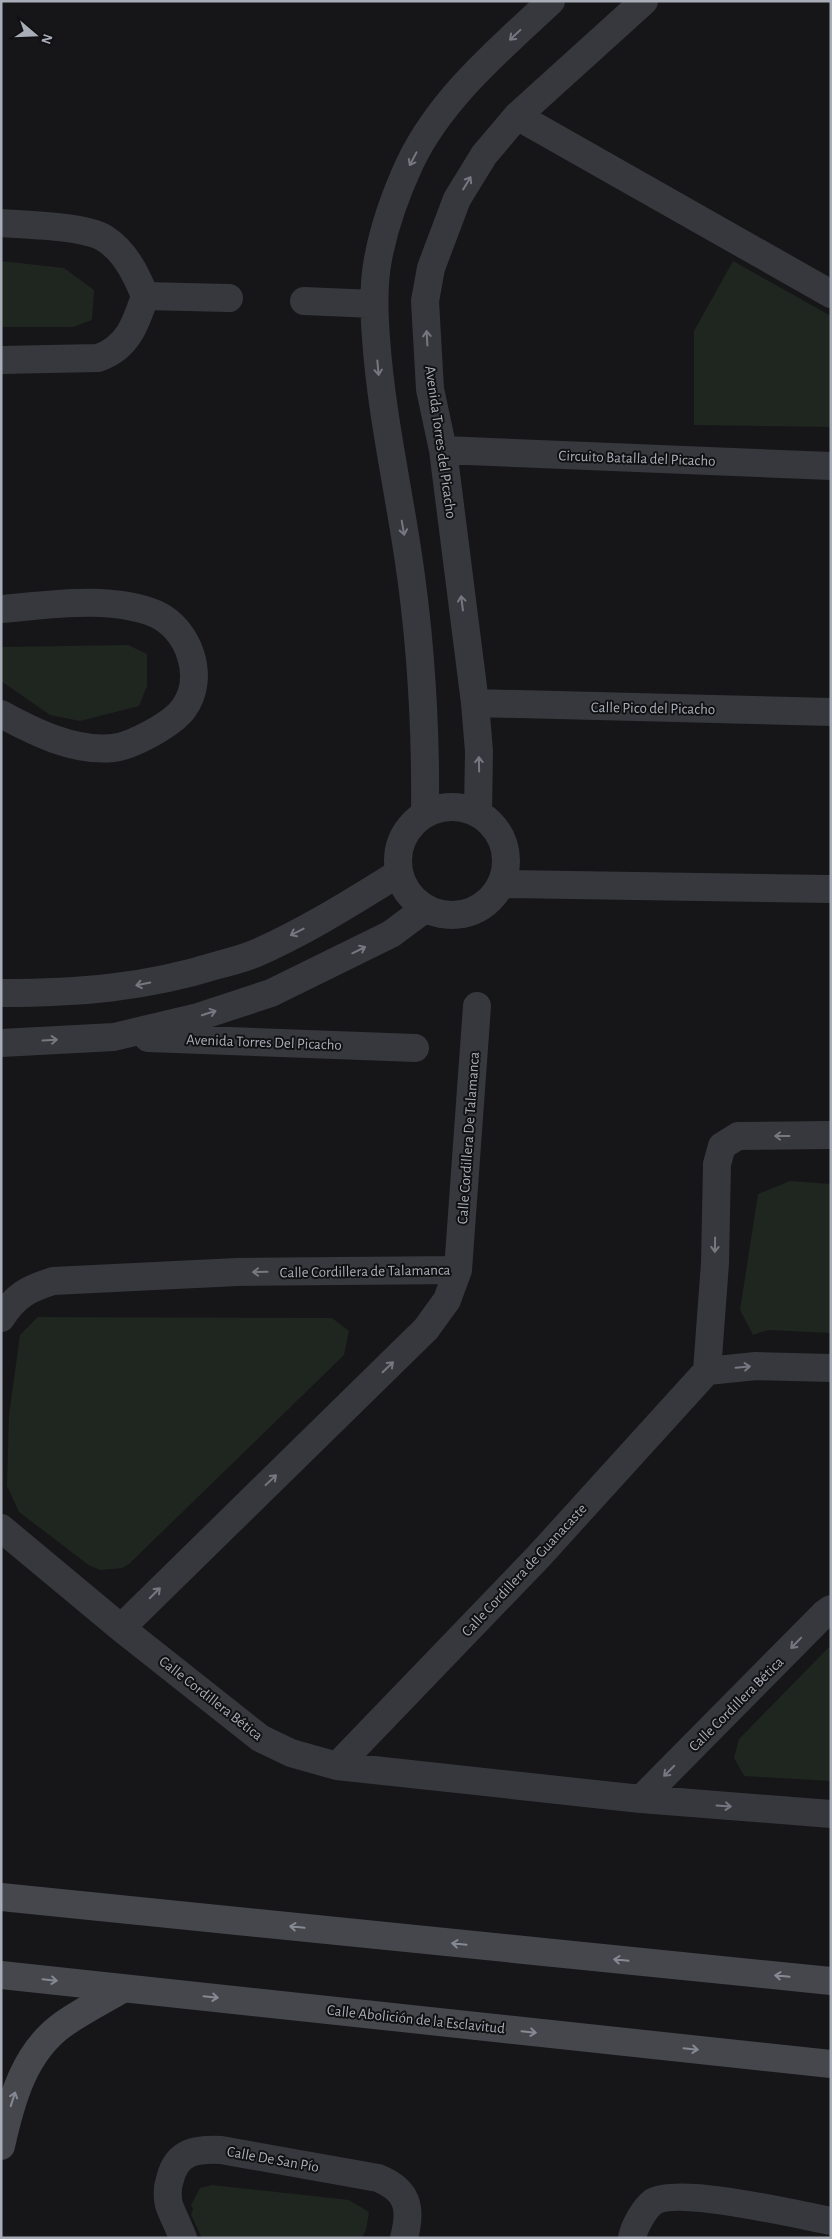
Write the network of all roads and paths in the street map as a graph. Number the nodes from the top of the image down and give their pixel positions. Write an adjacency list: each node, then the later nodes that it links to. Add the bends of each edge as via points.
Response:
1 (551, 1): 9 (street, one-way to 9, via 463,86 434,123 411,162 392,209 378,259)
2 (644, 1): 3 (street, Avenida Torres del Picacho)
3 (516, 116): 5 (street); 11 (street, Avenida Torres del Picacho, one-way to 3, via 430,390 425,301 431,268 457,199 484,155)
4 (1, 223): 6 (street, via 80,230 103,237 134,270)
5 (831, 294)
6 (145, 296): 7 (street); 10 (street, via 134,330 121,346 108,355 98,358)
7 (230, 298)
8 (304, 301): 9 (street)
9 (374, 304): 18 (street, one-way to 18, via 378,372 408,555 422,668 426,741)
10 (1, 360)
11 (443, 450): 12 (street, Circuito Batalla del Picacho); 14 (street, Avenida Torres del Picacho, one-way to 11)
12 (831, 466)
13 (1, 609): 16 (street, via 123,604 156,614 174,626 186,642 194,670 184,708 154,734 114,748 82,747 58,740)
14 (475, 704): 15 (street, Calle Pico del Picacho); 17 (street, Avenida Torres del Picacho, one-way to 14, via 479,751)
15 (831, 712)
16 (1, 714)
17 (478, 813): 18 (street, via 451,806); 20 (street, via 496,829 506,850 507,862)
18 (424, 814): 19 (street, via 403,839 399,850)
19 (399, 873): 22 (street, via 409,893); 23 (street, one-way to 23, via 341,909 253,954 198,971 136,986 67,993)
20 (501, 884): 21 (street); 22 (street, via 485,904 474,910 450,915)
21 (831, 889)
22 (426, 908): 25 (street, Avenida Torres del Picacho, one-way to 22, via 198,1017 272,994 391,934)
23 (1, 993)
24 (477, 1006): 29 (street, Calle Cordillera De Talamanca)
25 (114, 1037): 26 (street, Avenida Torres del Picacho, one-way to 25); 27 (street, Avenida Torres Del Picacho)
26 (1, 1043)
27 (415, 1048)
28 (831, 1135): 32 (street, one-way to 32, via 738,1136 722,1146 717,1164 715,1263)
29 (458, 1270): 30 (street, Calle Cordillera de Talamanca, one-way to 30, via 237,1272 53,1281 29,1288); 35 (street, Calle Cordillera de Talamanca, one-way to 29, via 426,1329 447,1300)
30 (1, 1318)
31 (831, 1368): 32 (street, one-way to 31, via 756,1366)
32 (707, 1371): 36 (street, Calle Cordillera de Guanacaste, via 539,1556)
33 (1, 1528): 35 (street, Calle Cordillera Bética)
34 (831, 1609): 37 (street, Calle Cordillera Bética, one-way to 37)
35 (121, 1628): 36 (street, Calle Cordillera Bética, via 260,1738 292,1753)
36 (337, 1766): 37 (street, Calle Cordillera Bética)
37 (641, 1799): 38 (street, Calle Cordillera Bética, one-way to 38)
38 (831, 1814)
39 (1, 1898): 41 (main road, one-way to 39)
40 (1, 1975): 42 (main road, Calle Abolición de la Esclavitud, one-way to 42)
41 (831, 1981)
42 (124, 1988): 43 (main road, Calle Abolición de la Esclavitud, one-way to 43); 44 (main road, one-way to 42, via 24,2070 41,2046 63,2024)
43 (831, 2064)
44 (1, 2146)
45 (831, 2221): 48 (street, via 748,2205 682,2196 666,2197 653,2202)
46 (183, 2238): 47 (street, Calle De San Pío, via 170,2206 168,2186 177,2161 202,2149 388,2182 400,2190 407,2202 408,2224)
47 (404, 2238)
48 (632, 2238)

